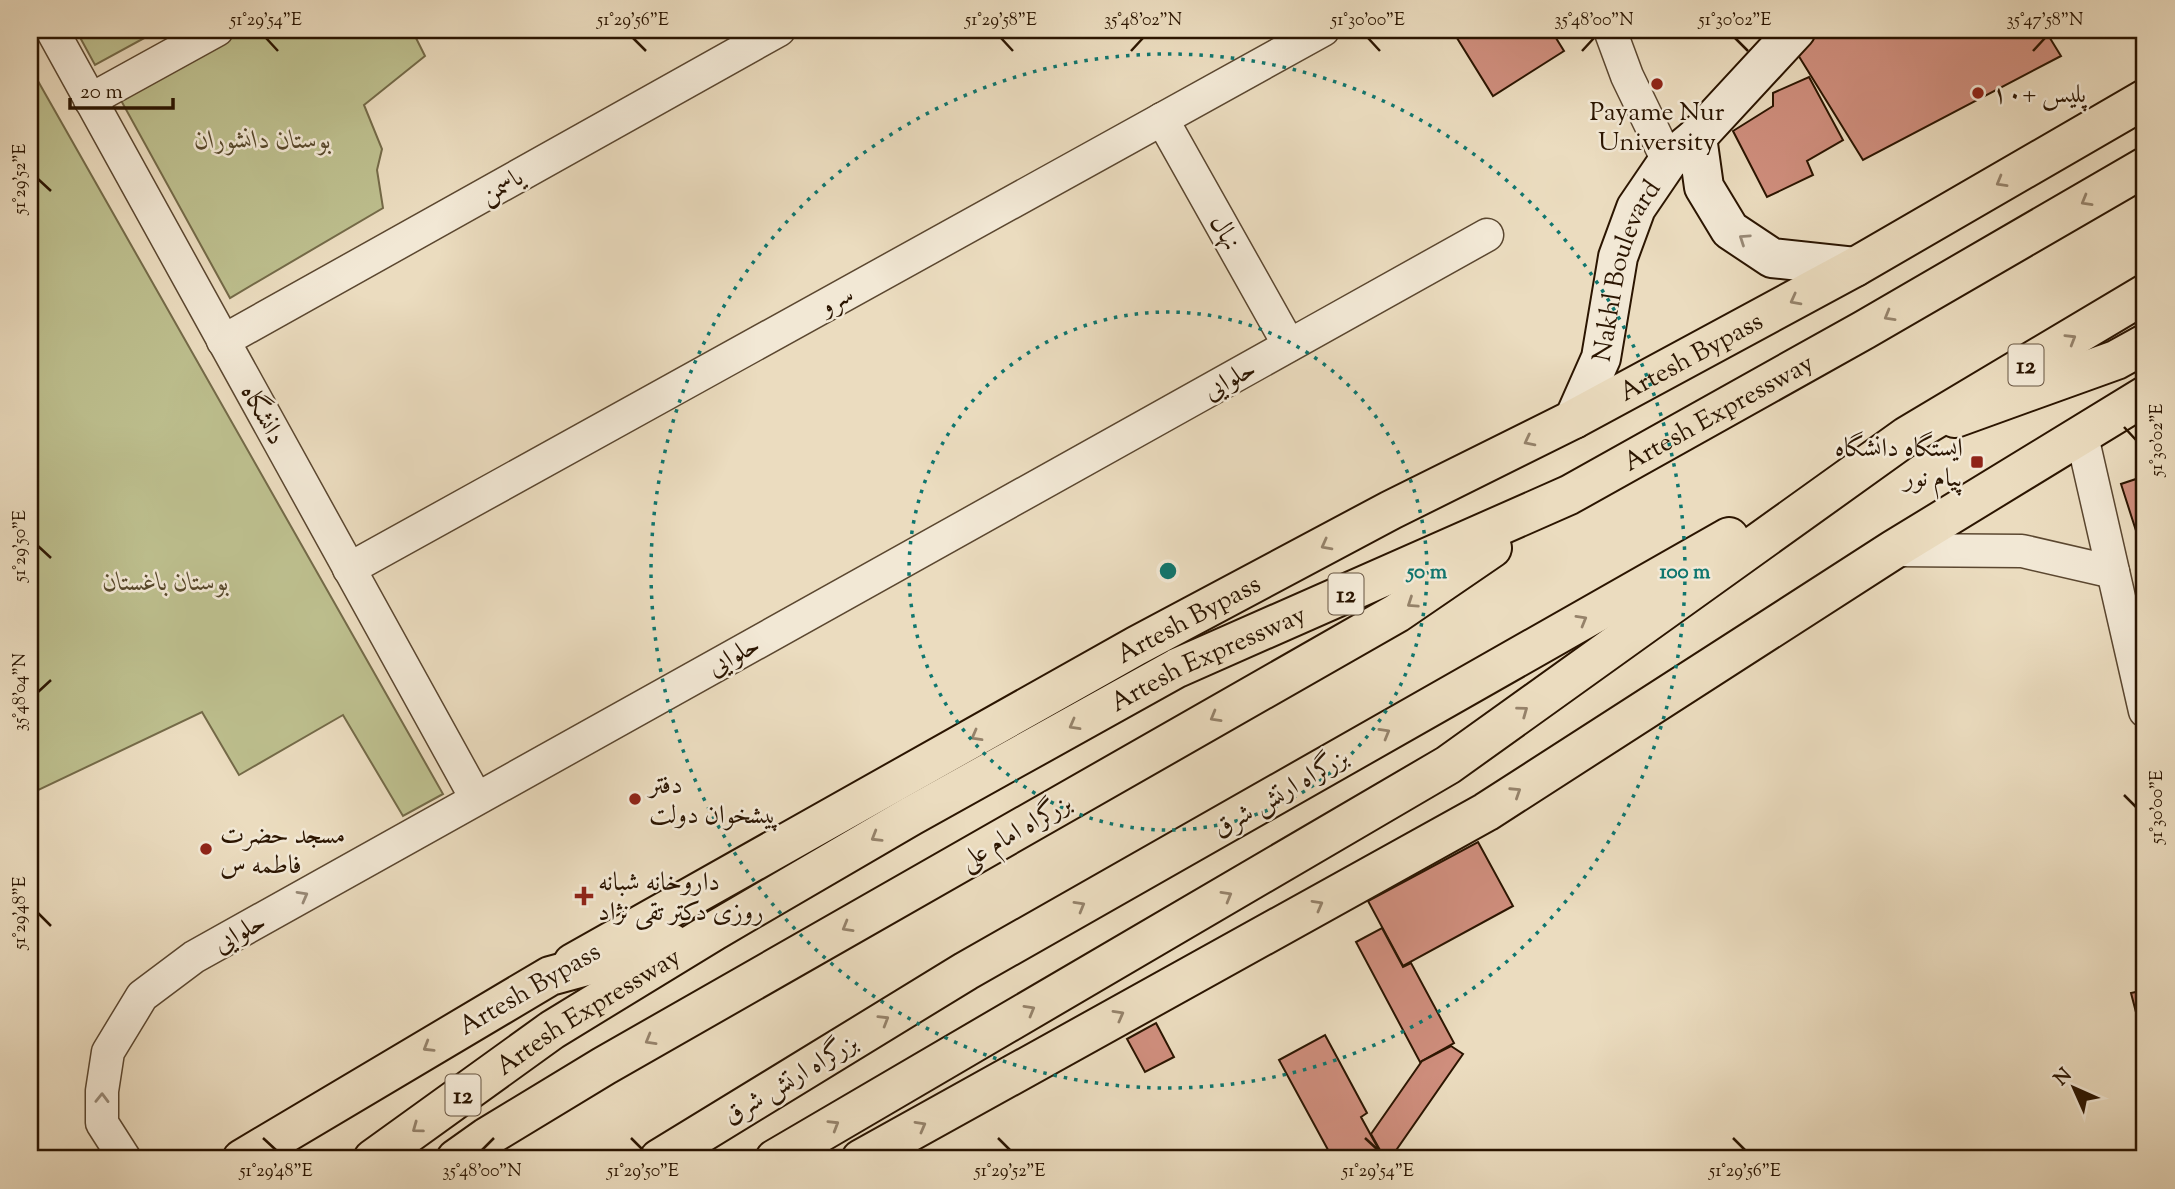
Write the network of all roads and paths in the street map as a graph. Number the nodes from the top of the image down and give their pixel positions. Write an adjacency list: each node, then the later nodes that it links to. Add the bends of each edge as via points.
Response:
1 (52, 30): 8 (street, دانشگاه)
2 (217, 30): 8 (street)
3 (779, 30): 16 (street, یاسمن)
4 (1323, 30): 9 (street, سرو)
5 (1610, 30): 11 (street)
6 (1796, 30): 10 (main road, Nakhl Boulevard)
7 (2145, 99): 14 (main road, Artesh Bypass, one-way to 14)
8 (90, 100): 16 (street, دانشگاه)
9 (1162, 119): 18 (street, نهال); 25 (street, سرو)
10 (1697, 136): 11 (main road, Nakhl Boulevard); 14 (main road, Nakhl Boulevard, one-way to 10, via 1772,258 1730,229 1704,187)
11 (1668, 161): 20 (main road, Nakhl Boulevard, via 1636,208 1618,257 1601,358)
12 (2145, 167): 23 (main road, Artesh Expressway / 12, one-way to 23)
13 (1487, 234): 18 (street, حلوایی)
14 (1855, 267): 20 (main road, Artesh Bypass, one-way to 20)
15 (2145, 294): 21 (main road, 12, one-way to 15)
16 (223, 341): 25 (street, دانشگاه)
17 (2145, 344): 21 (main road, via 2116,360)
18 (1289, 345): 30 (street, حلوایی)
19 (2145, 396): 22 (main road)
20 (1574, 419): 27 (main road, Artesh Bypass, one-way to 27, via 1391,510)
21 (1907, 436): 37 (main road, بزرگراه ارتش شرق, one-way to 21, via 966,971); 38 (main road, 12, one-way to 21, via 1448,765)
22 (2082, 436): 24 (main road); 26 (street)
23 (1569, 495): 29 (main road, Artesh Expressway / 12, one-way to 29, via 1177,668); 36 (main road, بزرگراه امام علی, one-way to 36, via 1397,613 604,1066)
24 (1894, 550): 26 (street, via 2022,551); 39 (main road, one-way to 24, via 1486,812)
25 (349, 569): 30 (street, دانشگاه)
26 (2113, 572): 28 (street)
27 (1085, 674): 29 (main road); 32 (main road, Artesh Bypass, one-way to 32)
28 (2145, 711)
29 (959, 790): 31 (main road, Artesh Expressway / 12, one-way to 31)
30 (476, 798): 33 (street, حلوایی, one-way to 30, via 102,1123 102,1091 108,1052 142,996 194,957)
31 (714, 931): 32 (main road); 35 (main road, Artesh Expressway / 12, one-way to 35, via 552,1030)
32 (550, 976): 34 (main road, Artesh Bypass, one-way to 34)
33 (125, 1159)
34 (242, 1159)
35 (373, 1159)
36 (456, 1159)
37 (659, 1159)
38 (775, 1159)
39 (861, 1159)

